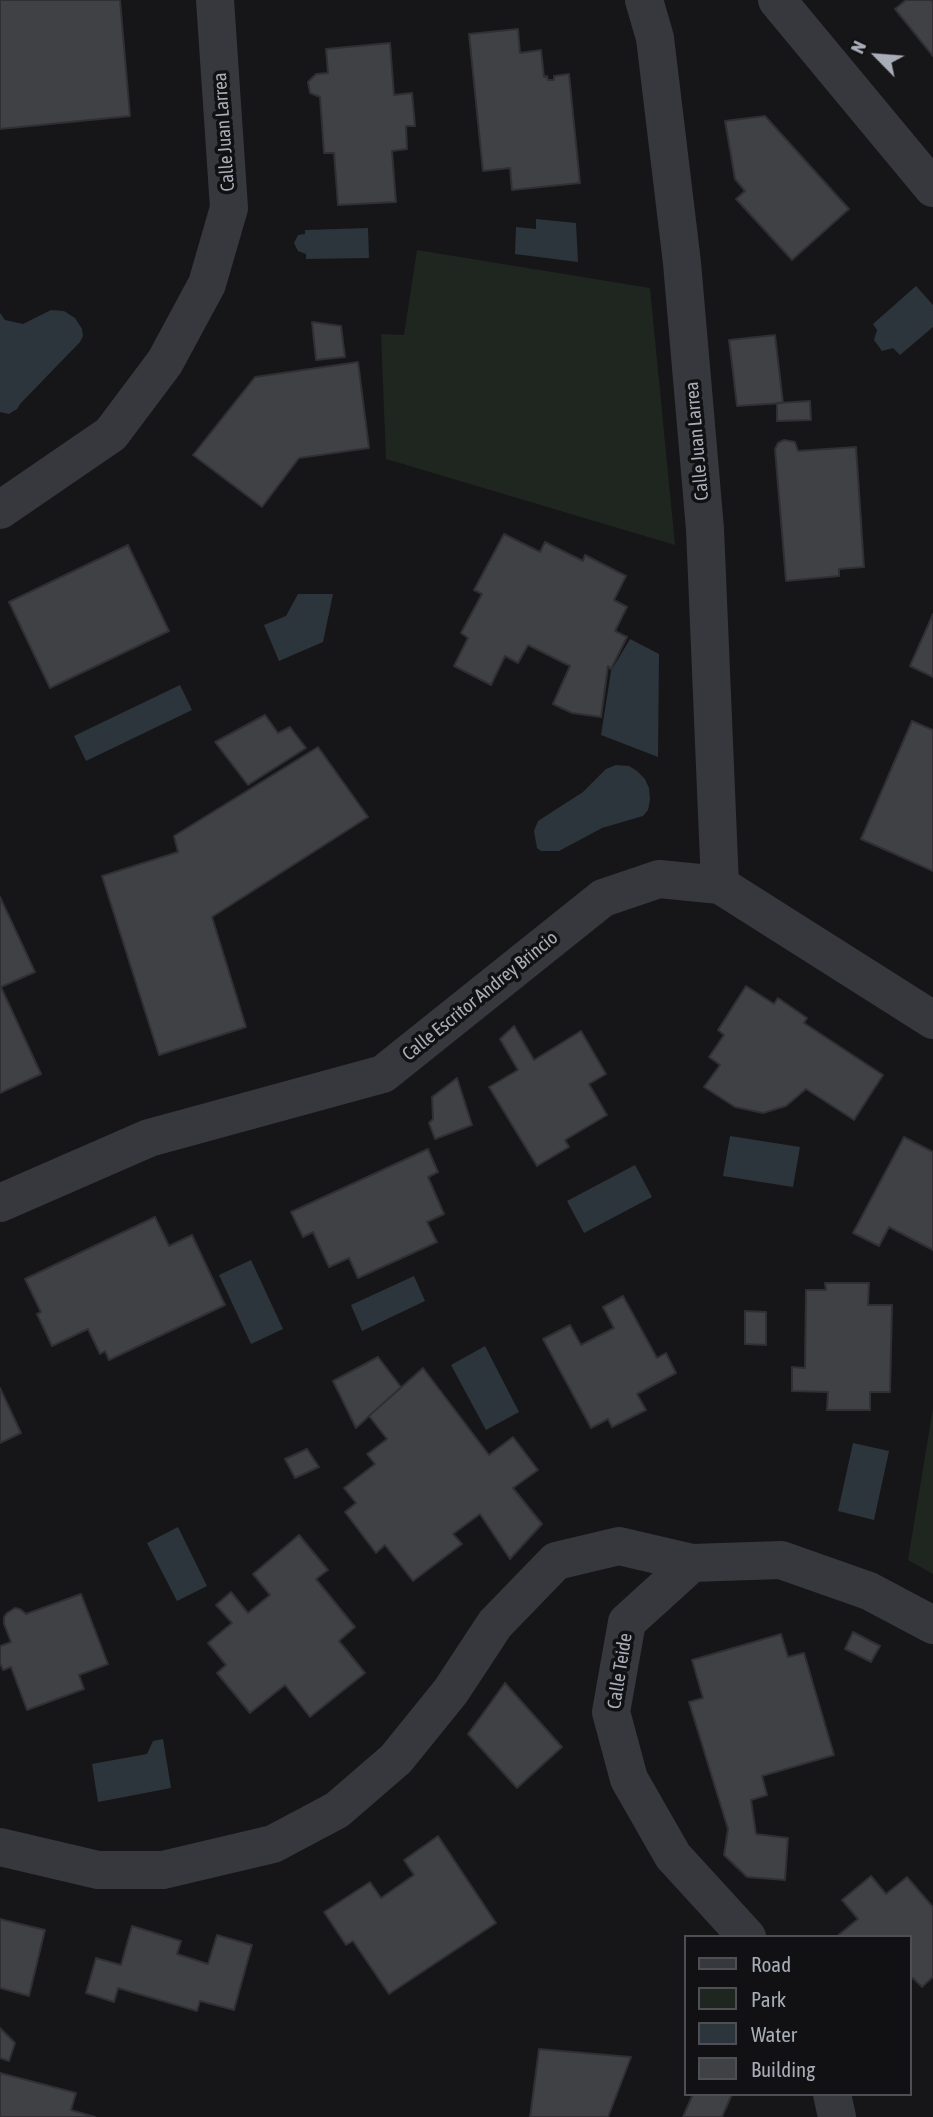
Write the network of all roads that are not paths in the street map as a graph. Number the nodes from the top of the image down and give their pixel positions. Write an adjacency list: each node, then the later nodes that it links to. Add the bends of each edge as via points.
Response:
1 (215, 0): 5 (street, Calle Juan Larrea, via 229,208 207,284 165,362 111,434)
2 (644, 0): 6 (street, Calle Juan Larrea, via 655,38 682,263 705,529)
3 (777, 0): 4 (street)
4 (933, 188)
5 (0, 510)
6 (720, 885): 7 (street, Calle Escritor Andrey Brincio); 8 (street, Calle Escritor Andrey Brincio, via 659,878 603,898 383,1074 149,1138)
7 (933, 1020)
8 (0, 1203)
9 (692, 1563): 10 (street, via 781,1560 869,1591); 11 (street, via 618,1546 556,1561 495,1624 451,1691 396,1759 337,1810 273,1844 163,1870 98,1870); 12 (street, Calle Teide, via 627,1622 611,1712 629,1779 673,1856)
10 (933, 1625)
11 (0, 1847)
12 (745, 1935)
13 (832, 2096): 14 (street)
14 (837, 2117)

